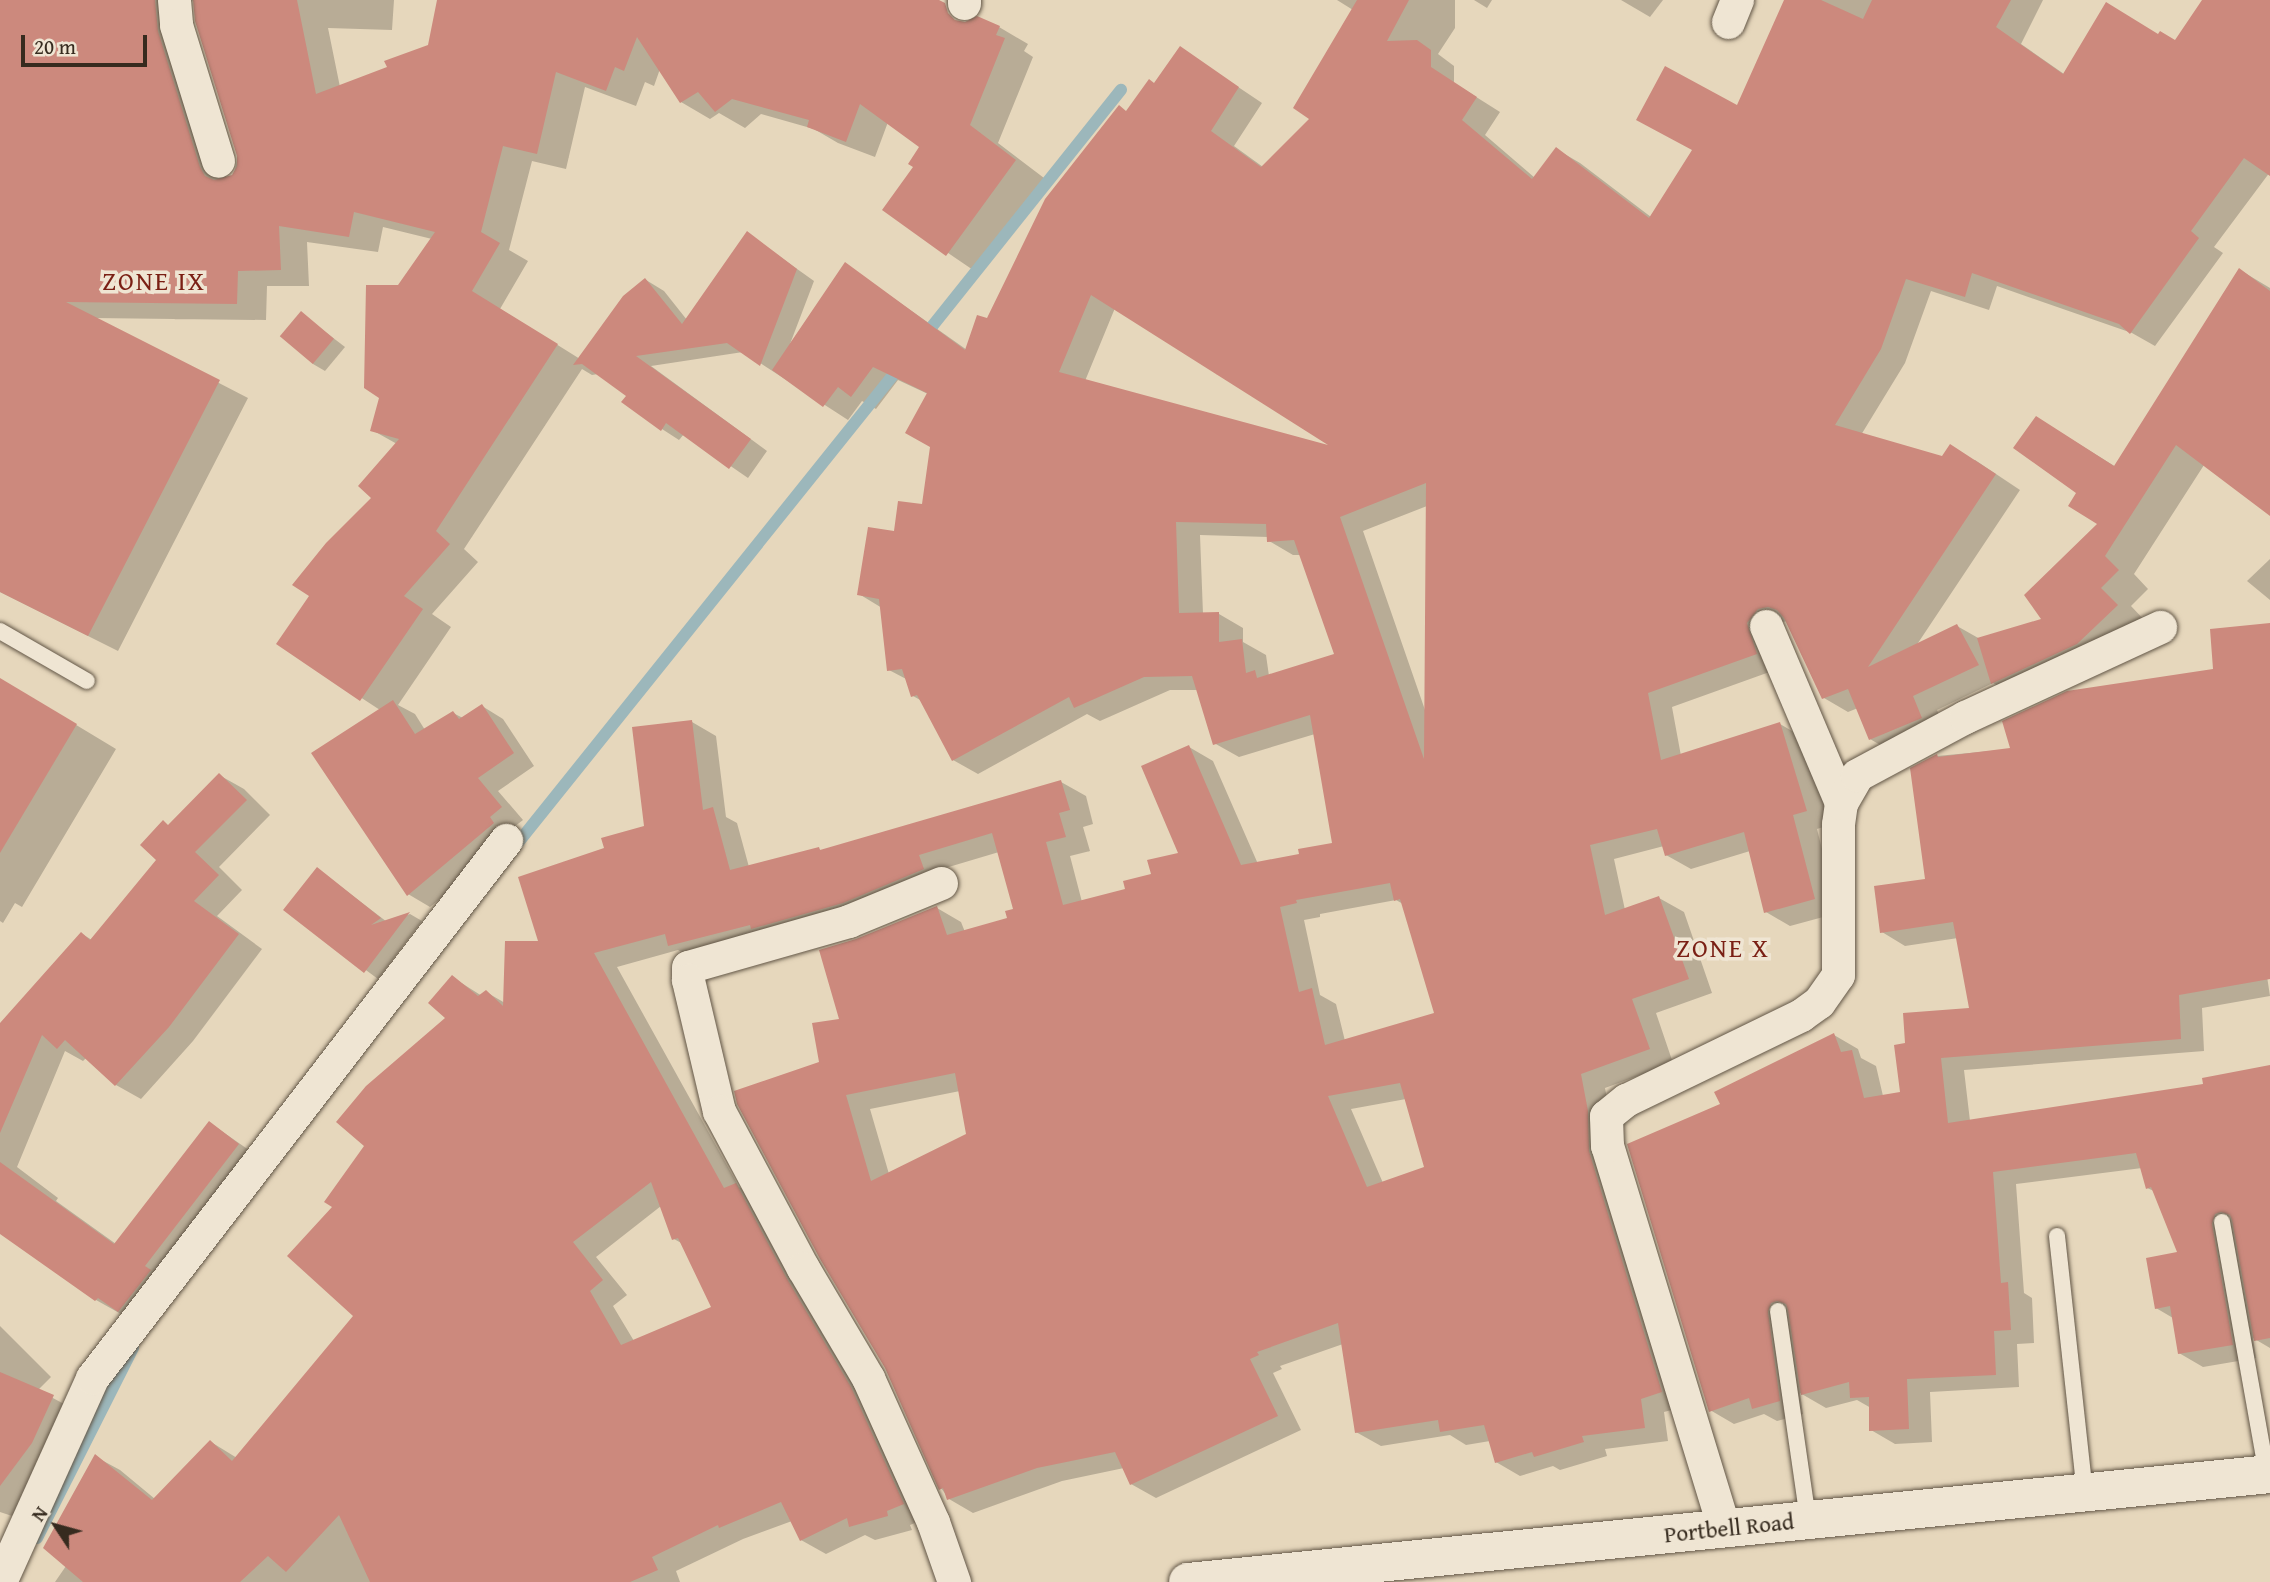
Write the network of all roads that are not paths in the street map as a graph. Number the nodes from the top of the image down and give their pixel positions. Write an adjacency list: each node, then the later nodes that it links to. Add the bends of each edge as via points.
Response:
1 (174, 0): 2 (street, via 176,25)
2 (218, 161)
3 (1766, 626): 7 (street)
4 (2160, 627): 7 (street, via 1965,717 1857,775)
5 (0, 631): 6 (lane)
6 (87, 681)
7 (1840, 803): 16 (street, via 1838,975 1819,1002 1801,1016 1626,1100 1606,1116 1607,1146)
8 (506, 840): 17 (street, via 92,1378)
9 (941, 883): 18 (street, via 849,921 688,967 688,981 719,1111 868,1378 933,1522)
10 (2222, 1222): 13 (lane)
11 (2057, 1237): 14 (lane)
12 (1778, 1311): 15 (lane)
13 (2268, 1474): 14 (main road, Portbell Road)
14 (2085, 1492): 15 (main road, Portbell Road)
15 (1808, 1520): 16 (main road, Portbell Road)
16 (1724, 1528): 19 (main road, Portbell Road)
17 (0, 1582)
18 (954, 1582)
19 (1188, 1582)

